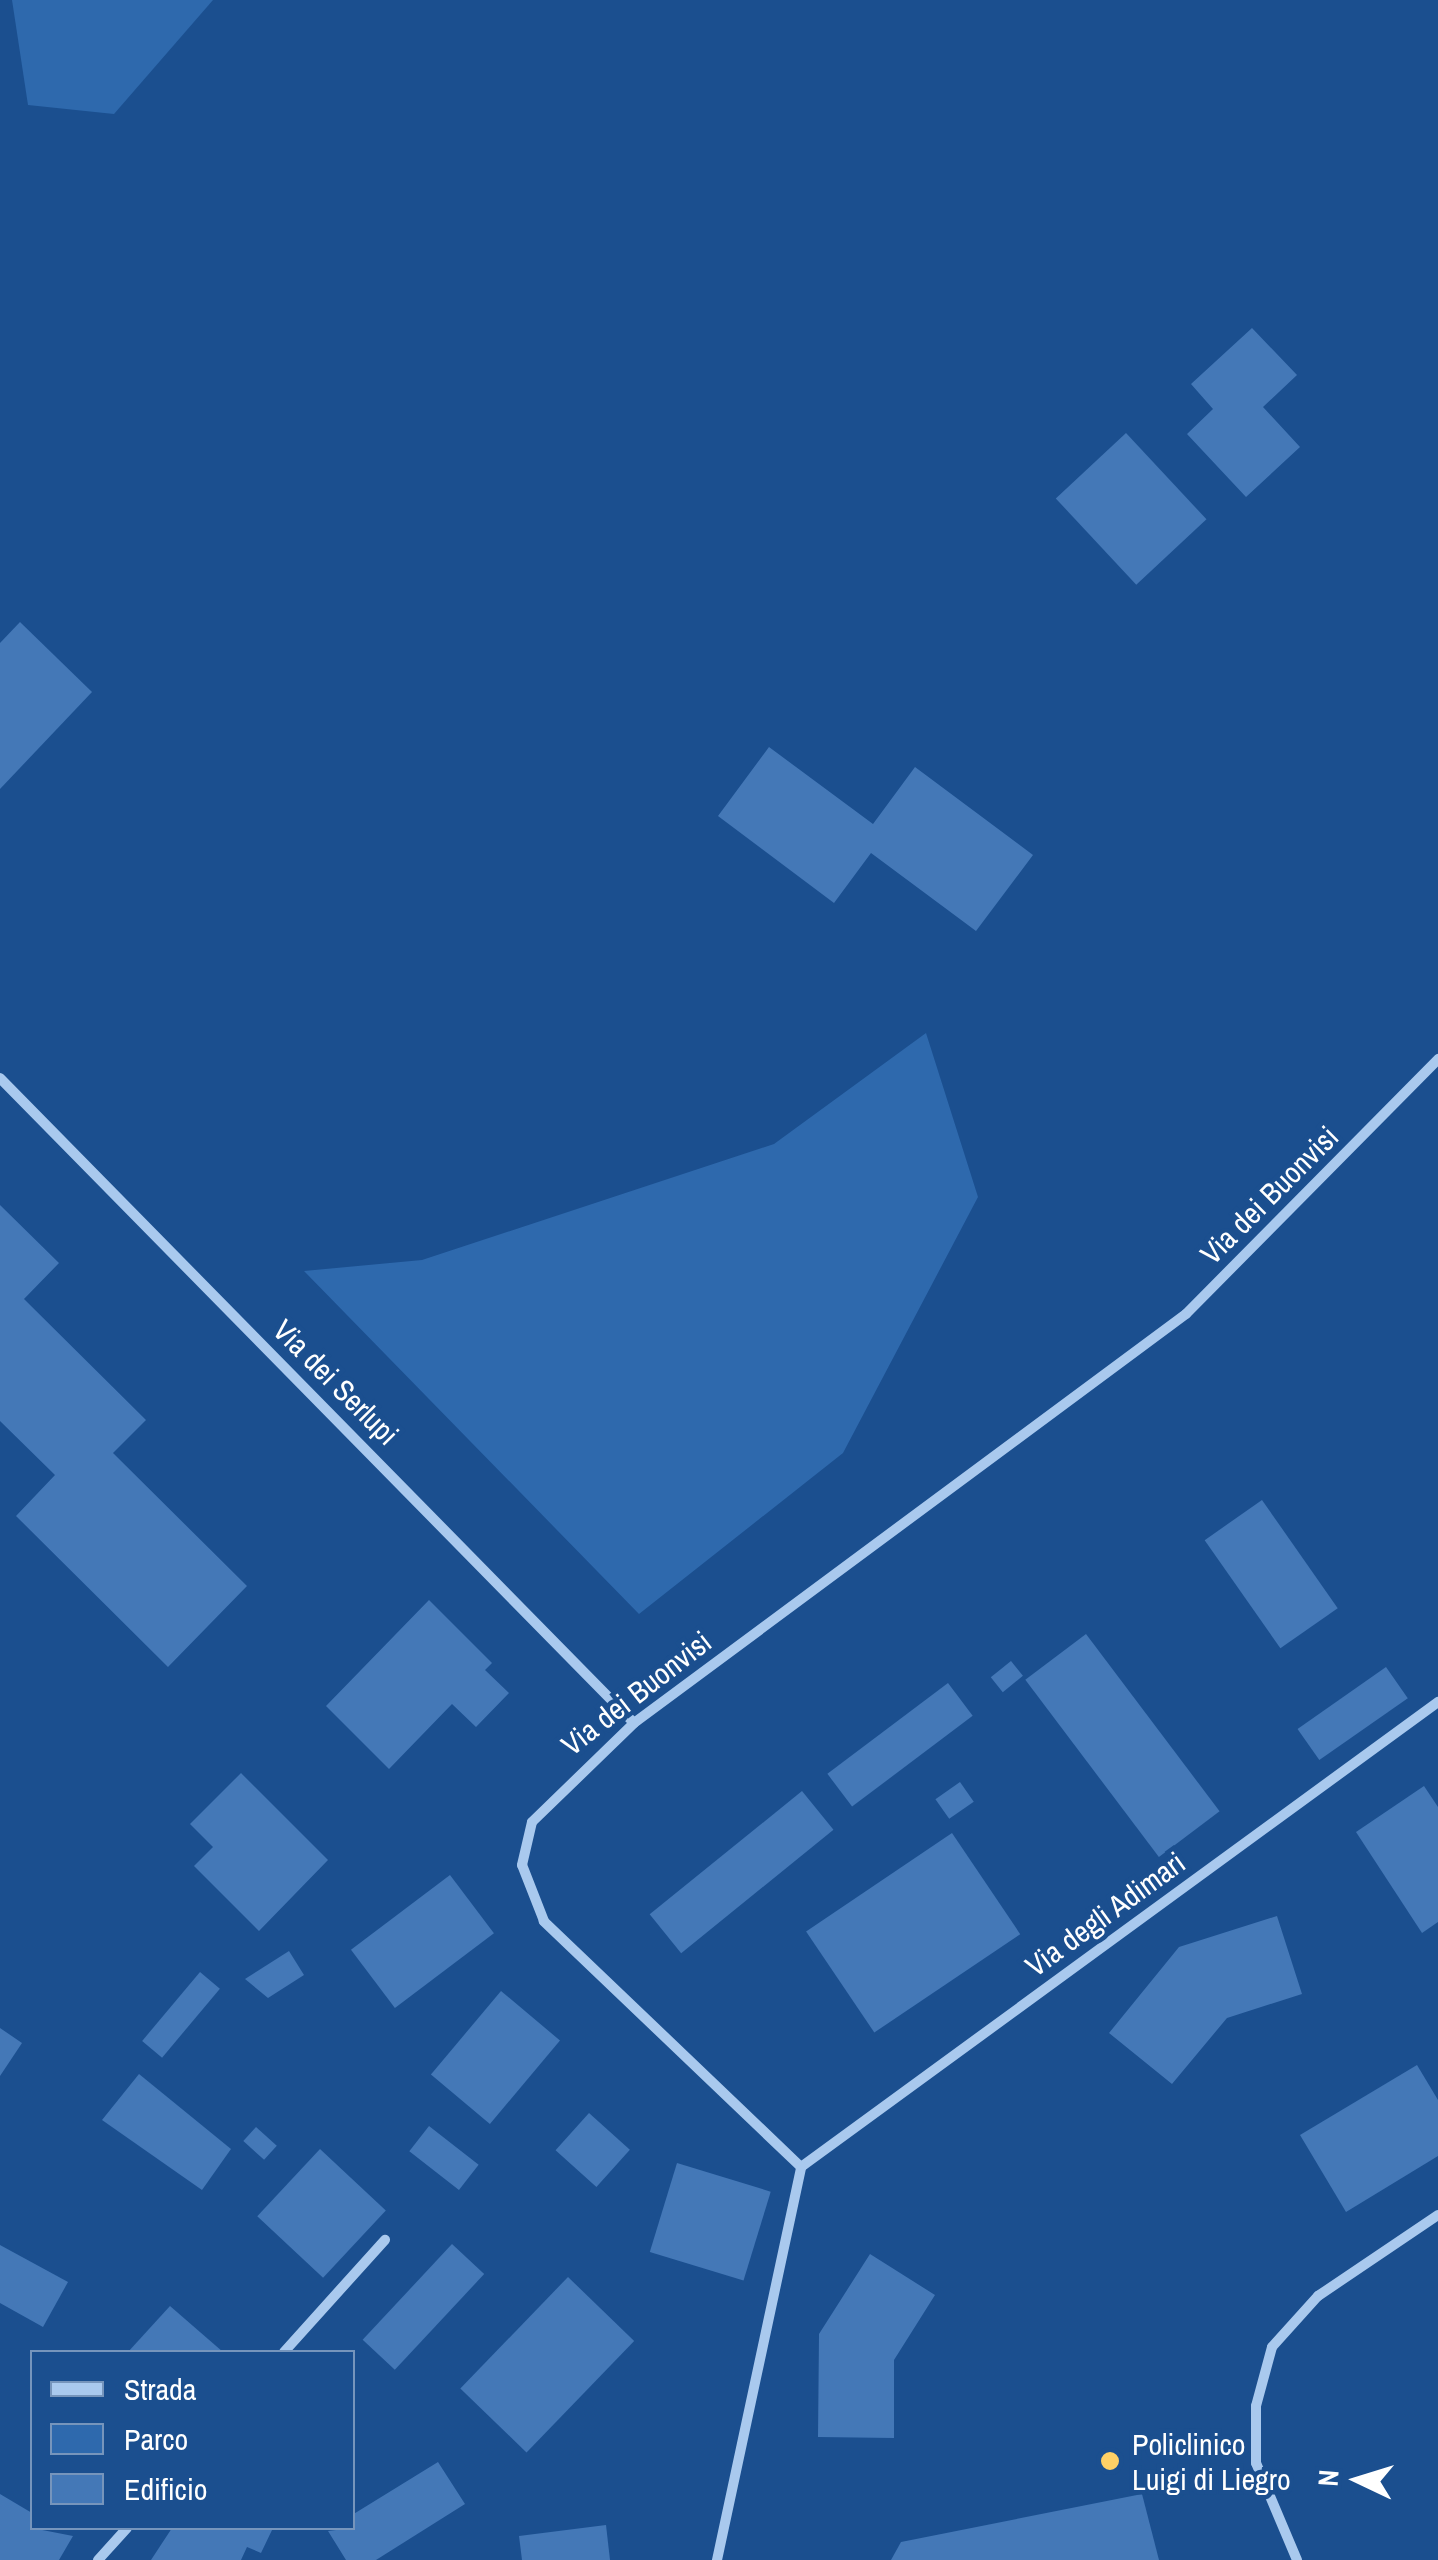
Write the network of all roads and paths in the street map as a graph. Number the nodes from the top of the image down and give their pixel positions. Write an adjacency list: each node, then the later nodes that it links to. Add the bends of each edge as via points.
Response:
1 (1438, 1059): 4 (street, Via dei Buonvisi, via 1186,1314)
2 (0, 1078): 4 (street, Via dei Serlupi)
3 (1438, 1702): 5 (street, Via degli Adimari)
4 (634, 1722): 5 (street, Via dei Buonvisi, via 532,1822 522,1865 533,1905)
5 (801, 2168): 11 (street)
6 (1438, 2215): 12 (street, via 1318,2296 1272,2347 1256,2406 1256,2464)
7 (385, 2240): 8 (street)
8 (286, 2350)
9 (126, 2530): 10 (street)
10 (98, 2560)
11 (718, 2560)
12 (1297, 2560)

